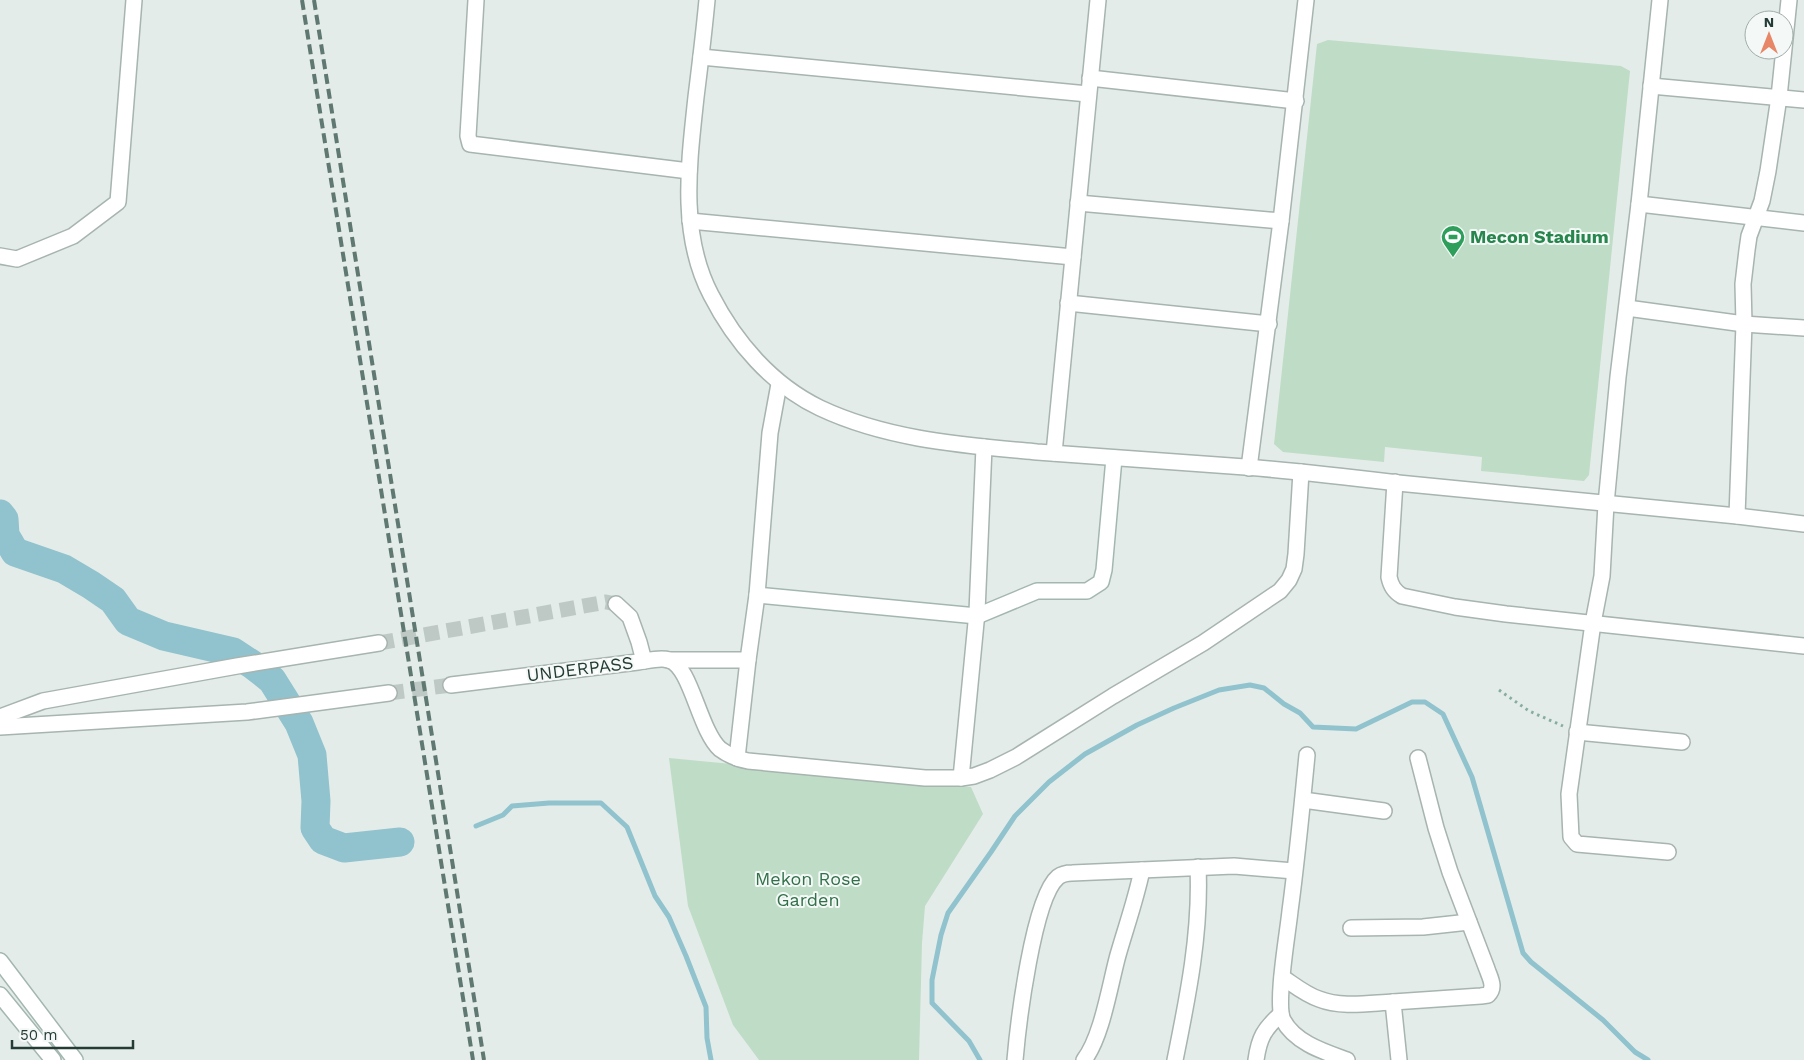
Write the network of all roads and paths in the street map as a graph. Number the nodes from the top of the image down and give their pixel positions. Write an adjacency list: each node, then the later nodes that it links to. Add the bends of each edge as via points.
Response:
1 (134, 0): 22 (street, via 118,202 73,236 18,259)
2 (476, 0): 15 (street, via 470,144)
3 (707, 0): 8 (street)
4 (1098, 0): 9 (street)
5 (1306, 0): 14 (street)
6 (1660, 0): 10 (street)
7 (1789, 0): 12 (street)
8 (701, 57): 11 (street); 15 (street)
9 (1090, 78): 11 (street); 14 (street)
10 (1651, 86): 12 (street); 17 (street)
11 (1088, 94): 16 (street)
12 (1779, 97): 13 (street); 18 (street, via 1768,172)
13 (1804, 100)
14 (1296, 101): 20 (street)
15 (689, 171): 19 (street)
16 (1078, 203): 20 (street); 23 (street)
17 (1639, 204): 18 (street); 25 (street)
18 (1757, 218): 21 (street); 27 (street, via 1747,250 1743,284)
19 (690, 221): 23 (street); 29 (street, via 698,268 710,294 726,322)
20 (1281, 221): 26 (street)
21 (1804, 223)
22 (0, 256)
23 (1073, 258): 24 (street)
24 (1068, 303): 26 (street); 31 (street)
25 (1627, 308): 27 (street); 36 (street)
26 (1269, 324): 33 (street)
27 (1744, 324): 28 (street); 37 (street)
28 (1804, 328)
29 (779, 384): 30 (street, via 822,410 894,434); 39 (street, via 770,433)
30 (984, 447): 31 (street); 41 (street)
31 (1054, 453): 32 (street)
32 (1114, 458): 33 (street); 41 (street, via 1101,582 1087,591 1037,591)
33 (1249, 468): 34 (street)
34 (1301, 472): 35 (street); 58 (street, via 1294,569 1280,591 1203,643 1016,757 990,770)
35 (1395, 482): 36 (street); 42 (street, via 1389,577 1396,593 1455,607)
36 (1606, 504): 37 (street); 42 (street, via 1602,576)
37 (1737, 516): 38 (street)
38 (1804, 524)
39 (758, 595): 41 (street); 46 (street)
40 (616, 604): 47 (street, UNDERPASS, via 630,617)
41 (976, 616): 58 (street)
42 (1593, 623): 44 (street); 53 (street)
43 (379, 643): 51 (street, via 42,701)
44 (1804, 646)
45 (668, 660): 46 (street); 47 (street); 56 (street, via 680,667 715,743)
46 (748, 660): 56 (street)
47 (644, 662): 48 (street, UNDERPASS)
48 (451, 685)
49 (1499, 690): 53 (path, via 1528,712)
50 (389, 693): 52 (street, via 247,712)
51 (0, 716)
52 (0, 727)
53 (1577, 732): 54 (street); 61 (street, via 1569,794 1573,841 1583,845)
54 (1682, 742)
55 (1307, 755): 59 (street)
56 (737, 758): 58 (street, via 925,778)
57 (1418, 758): 65 (street, via 1436,828)
58 (961, 778)
59 (1303, 800): 60 (street); 64 (street)
60 (1384, 811)
61 (1668, 852)
62 (1198, 867): 63 (street); 64 (street); 76 (street, via 1196,935)
63 (1142, 870): 74 (street, via 1064,874 1053,883 1033,938); 75 (street, via 1097,1033)
64 (1294, 871): 68 (street)
65 (1469, 922): 66 (street, via 1423,927); 70 (street, via 1492,984 1491,992 1481,996)
66 (1351, 928)
67 (0, 961): 73 (street)
68 (1282, 977): 70 (street, via 1308,994 1327,1001); 71 (street)
69 (0, 995): 72 (street)
70 (1393, 1002): 79 (street)
71 (1281, 1014): 77 (street, via 1262,1034); 78 (street, via 1287,1026 1300,1038 1323,1052)
72 (54, 1060)
73 (76, 1060)
74 (1015, 1060)
75 (1084, 1060)
76 (1176, 1060)
77 (1256, 1060)
78 (1347, 1060)
79 (1399, 1060)

